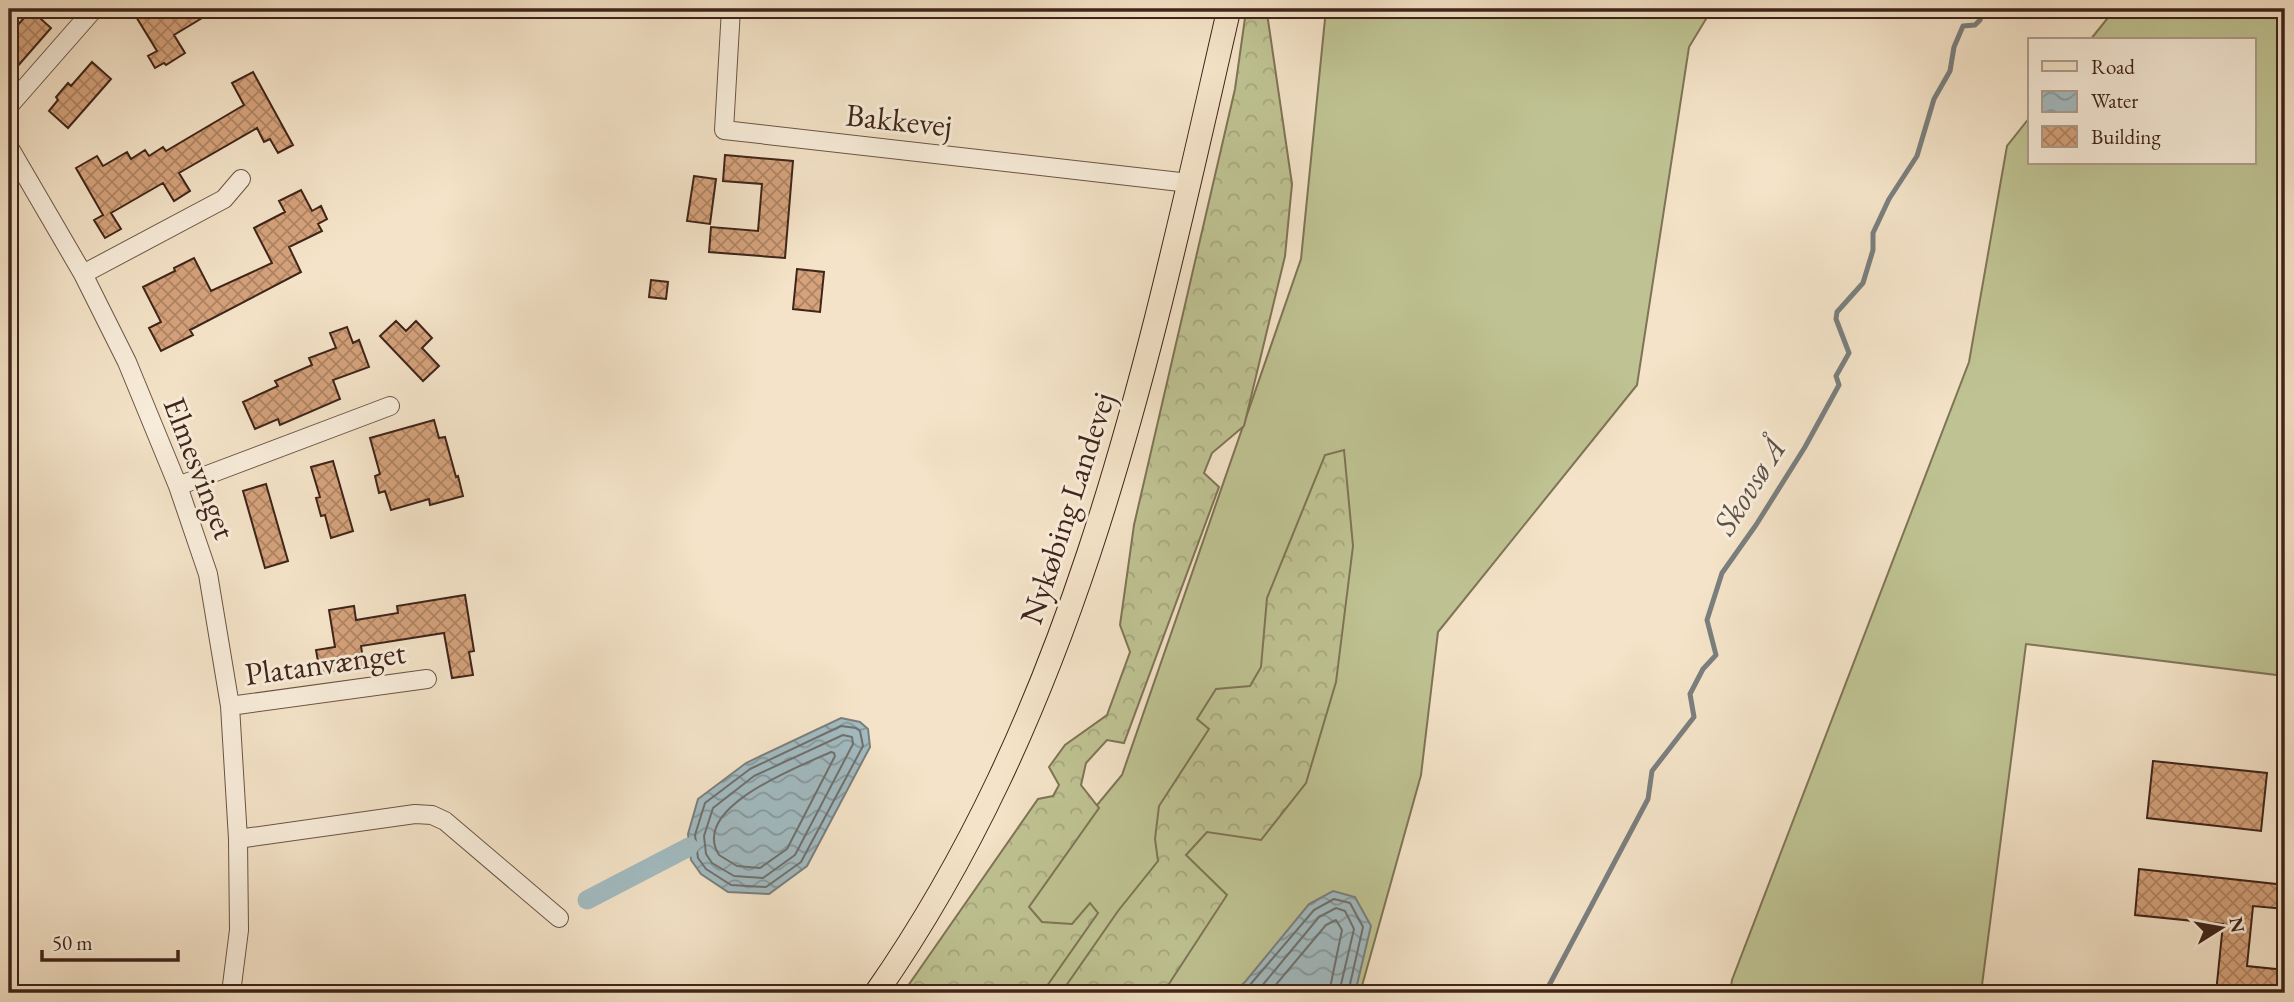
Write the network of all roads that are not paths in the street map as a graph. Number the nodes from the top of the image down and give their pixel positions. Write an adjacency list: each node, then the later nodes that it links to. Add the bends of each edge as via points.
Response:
1 (94, 9): 4 (street)
2 (731, 9): 7 (street, Bakkevej, via 723,130)
3 (1229, 9): 7 (main road, Nykøbing Landevej)
4 (9, 106)
5 (9, 147): 8 (street, Elmesvinget)
6 (241, 179): 8 (street, via 224,199)
7 (1189, 183): 16 (main road, Nykøbing Landevej, via 1118,466 1080,583 1012,753 952,873)
8 (83, 274): 10 (street, Elmesvinget, via 127,362)
9 (390, 406): 10 (street)
10 (178, 486): 12 (street, Elmesvinget, via 208,573)
11 (427, 679): 12 (street, Platanvænget)
12 (230, 706): 13 (street, Elmesvinget)
13 (239, 839): 14 (street, via 432,815 445,821); 15 (street, Elmesvinget, via 239,930)
14 (559, 918)
15 (231, 993)
16 (876, 993)

